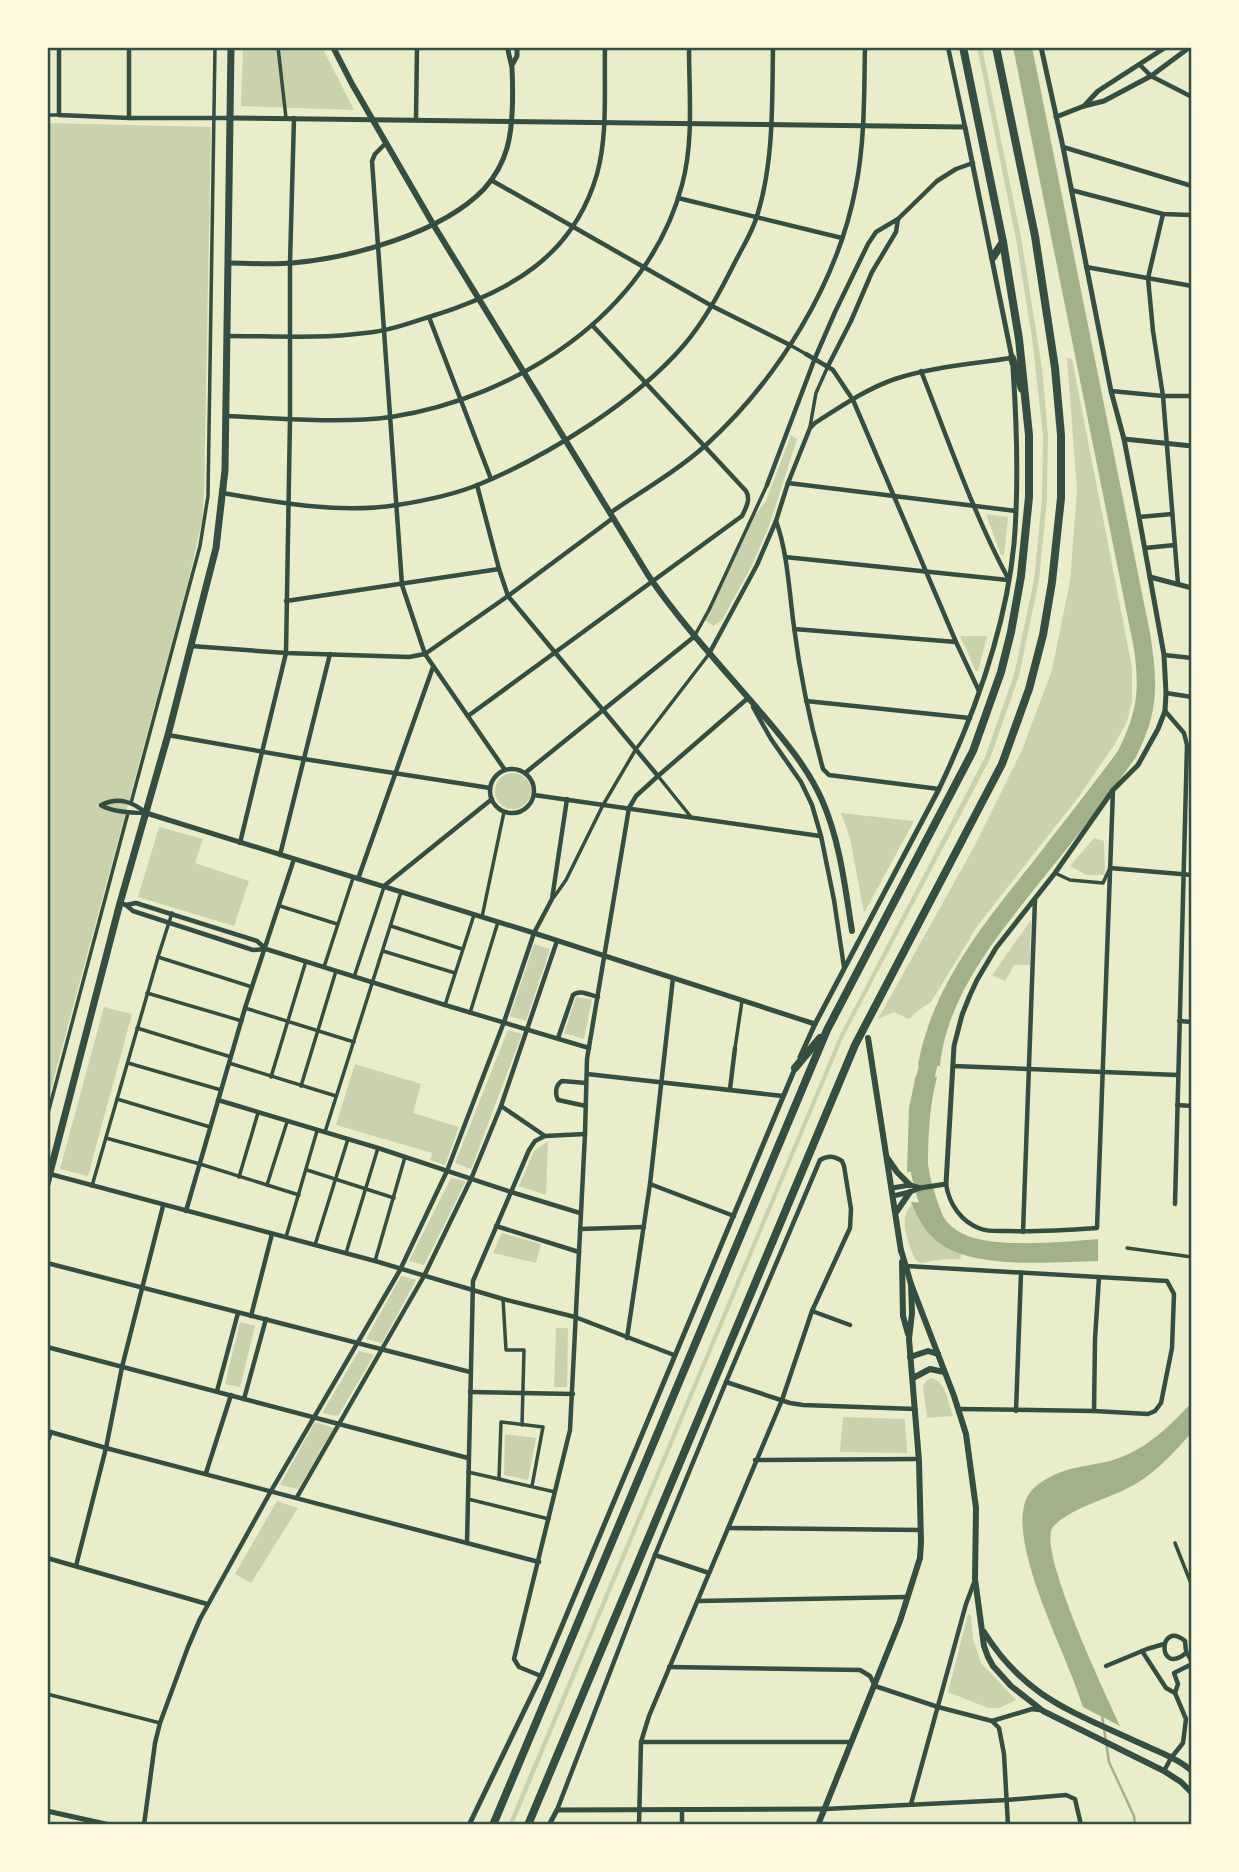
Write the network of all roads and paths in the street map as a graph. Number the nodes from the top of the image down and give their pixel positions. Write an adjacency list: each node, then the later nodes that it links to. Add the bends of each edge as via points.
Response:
1 (59, 47): 26 (street)
2 (129, 47): 28 (street)
3 (215, 47): 29 (street)
4 (231, 47): 30 (main road)
5 (278, 47): 31 (street)
6 (333, 47): 33 (main road)
7 (416, 47): 34 (street)
8 (508, 47): 20 (street)
9 (517, 47): 20 (street)
10 (605, 47): 36 (street)
11 (689, 47): 37 (street)
12 (773, 47): 38 (street)
13 (865, 47): 39 (street)
14 (948, 47): 40 (street)
15 (963, 47): 55 (highway)
16 (996, 47): 400 (highway, via 1037,248 1061,435 1052,582 1029,689 1002,764 855,1045)
17 (1041, 47): 27 (street)
18 (1166, 47): 21 (street)
19 (1190, 47): 22 (street)
20 (512, 65): 35 (street)
21 (1140, 65): 22 (street); 24 (street, via 1098,91)
22 (1151, 76): 23 (street); 24 (street, via 1104,101)
23 (1192, 97)
24 (1084, 106): 27 (street)
25 (47, 115): 26 (street)
26 (59, 115): 28 (street)
27 (1056, 117): 42 (street)
28 (130, 118): 29 (street)
29 (214, 118): 30 (street); 156 (street, via 206,518)
30 (231, 118): 31 (street); 58 (main road)
31 (286, 118): 32 (street)
32 (294, 118): 33 (street); 59 (street)
33 (372, 118): 34 (street); 41 (main road)
34 (416, 119): 35 (street)
35 (511, 121): 36 (street); 44 (street, via 506,152)
36 (604, 122): 37 (street); 53 (street, via 596,177)
37 (690, 123): 38 (street); 47 (street)
38 (772, 124): 39 (street); 50 (street)
39 (864, 126): 40 (street); 54 (street, via 856,186)
40 (965, 127): 43 (street)
41 (386, 143): 52 (main road); 56 (street, via 372,161)
42 (1063, 147): 45 (street); 46 (street)
43 (972, 163): 51 (street, via 937,181); 57 (street)
44 (491, 180): 52 (street, via 465,206); 53 (street)
45 (1192, 186)
46 (1072, 190): 48 (street); 60 (street)
47 (678, 198): 50 (street); 61 (street)
48 (1163, 214): 49 (street); 62 (street)
49 (1191, 215)
50 (757, 218): 54 (street); 65 (street)
51 (898, 219): 73 (street, via 876,232 868,244); 75 (street, via 896,232)
52 (433, 224): 56 (street); 64 (main road)
53 (573, 225): 61 (street); 64 (street, via 529,272)
54 (842, 238): 71 (street, via 819,294)
55 (1003, 242): 57 (highway); 84 (highway)
56 (378, 246): 59 (street); 68 (street)
57 (993, 257): 74 (street)
58 (228, 263): 59 (street); 69 (main road)
59 (290, 263): 70 (street)
60 (1086, 267): 62 (street); 79 (street)
61 (644, 268): 65 (street); 67 (street)
62 (1148, 278): 63 (street); 80 (street)
63 (1192, 286)
64 (478, 300): 66 (street); 76 (main road)
65 (712, 306): 71 (street); 78 (street)
66 (429, 317): 68 (street); 82 (street)
67 (593, 326): 76 (street); 78 (street)
68 (383, 331): 70 (street); 86 (street)
69 (227, 336): 70 (street); 85 (main road)
70 (290, 336): 87 (street)
71 (790, 345): 72 (street); 92 (street, via 744,408)
72 (806, 354): 73 (street)
73 (815, 358): 75 (street); 97 (street)
74 (1012, 358): 77 (street); 84 (highway); 103 (street)
75 (830, 368): 83 (street); 88 (street, via 816,393)
76 (524, 371): 82 (street); 90 (main road)
77 (921, 371): 83 (street); 102 (street)
78 (646, 383): 90 (street); 92 (street)
79 (1111, 391): 80 (street); 89 (street)
80 (1163, 396): 81 (street); 91 (street)
81 (1192, 396)
82 (462, 400): 86 (street); 94 (street)
83 (853, 400): 88 (street); 99 (street)
84 (1027, 408): 217 (highway, via 1029,497 1021,576 1001,672 973,751)
85 (226, 416): 87 (street); 98 (main road)
86 (390, 417): 87 (street); 101 (street)
87 (290, 419): 100 (street)
88 (810, 428): 95 (street)
89 (1124, 439): 91 (street); 106 (street)
90 (564, 440): 94 (street); 105 (main road)
91 (1166, 444): 93 (street); 104 (street)
92 (705, 446): 105 (street); 115 (street, via 746,491 747,508)
93 (1192, 446)
94 (491, 479): 96 (street)
95 (788, 483): 99 (street); 107 (street)
96 (477, 485): 101 (street); 111 (street)
97 (767, 485): 122 (street)
98 (223, 493): 100 (street); 124 (main road, via 216,548)
99 (893, 494): 102 (street); 112 (street)
100 (288, 503): 101 (street); 120 (street)
101 (397, 505): 117 (street)
102 (975, 506): 103 (street); 114 (street)
103 (1016, 511): 114 (street)
104 (1172, 514): 106 (street); 108 (street)
105 (611, 515): 115 (main road); 119 (street)
106 (1139, 517): 109 (street)
107 (776, 521): 110 (street); 125 (street)
108 (1175, 545): 109 (street); 116 (street)
109 (1145, 548): 113 (street)
110 (785, 557): 112 (street); 121 (street)
111 (499, 569): 117 (street); 119 (street)
112 (926, 571): 114 (street); 123 (street)
113 (1150, 577): 116 (street); 130 (street)
114 (1009, 580): 133 (street)
115 (652, 582): 122 (main road); 127 (street)
116 (1178, 584): 118 (street)
117 (402, 585): 120 (street); 129 (street)
118 (1192, 588)
119 (508, 596): 127 (street); 129 (street)
120 (286, 601): 126 (street)
121 (794, 629): 123 (street); 137 (street)
122 (695, 635): 125 (main road); 138 (street)
123 (957, 642): 133 (street)
124 (191, 646): 126 (street); 142 (main road)
125 (710, 652): 136 (main road); 143 (street)
126 (286, 653): 128 (street); 144 (street)
127 (554, 653): 138 (street); 140 (street)
128 (330, 654): 129 (street); 145 (street)
129 (425, 654): 132 (street)
130 (1164, 655): 131 (street); 134 (street)
131 (1192, 658)
132 (433, 666): 140 (street); 148 (street)
133 (979, 691): 141 (street)
134 (1166, 693): 135 (street); 139 (street)
135 (1192, 697)
136 (748, 698): 149 (street); 163 (street, via 807,793); 185 (main road, via 794,754 821,798 836,841)
137 (806, 701): 141 (street); 151 (street, via 822,769 829,775)
138 (603, 710): 143 (street); 147 (street)
139 (1164, 711): 152 (street, via 1138,765); 169 (street, via 1184,733 1187,745)
140 (468, 716): 146 (street)
141 (970, 718): 151 (street)
142 (168, 735): 144 (street); 161 (main road)
143 (636, 748): 149 (street); 157 (street)
144 (262, 752): 145 (street); 164 (street)
145 (304, 759): 148 (street); 165 (street)
146 (505, 770): 147 (street); 150 (street)
147 (525, 773): 153 (street)
148 (396, 774): 150 (street); 171 (street)
149 (658, 776): 158 (street); 162 (street)
150 (490, 788): 154 (street)
151 (939, 789): 195 (street)
152 (1113, 790): 167 (street); 168 (street)
153 (534, 795): 155 (street); 159 (street, via 526,808)
154 (492, 799): 159 (street); 172 (street)
155 (567, 799): 157 (street); 174 (street)
156 (131, 803): 160 (street, via 121,800 101,805); 161 (street)
157 (603, 805): 158 (street); 174 (street)
158 (629, 808): 162 (street); 191 (street)
159 (505, 811): 180 (street)
160 (128, 813): 161 (street); 247 (street)
161 (146, 813): 164 (street); 176 (main road)
162 (691, 817): 163 (street)
163 (821, 836): 195 (street)
164 (240, 843): 165 (street)
165 (280, 855): 166 (street)
166 (294, 859): 171 (street); 177 (street)
167 (1110, 868): 168 (street, via 1103,883 1070,880); 169 (street); 229 (street)
168 (1055, 873): 175 (street)
169 (1184, 874): 170 (street); 210 (street)
170 (1192, 875)
171 (356, 878): 172 (street); 183 (street)
172 (384, 887): 173 (street); 198 (street)
173 (401, 892): 179 (street); 184 (street)
174 (552, 899): 186 (street)
175 (1035, 899): 226 (street, via 977,980 958,1029); 228 (street)
176 (123, 904): 178 (street, via 136,903); 182 (street); 262 (main road)
177 (280, 906): 183 (street); 188 (street)
178 (172, 914): 182 (street); 188 (street, via 257,941)
179 (474, 915): 180 (street); 189 (street)
180 (482, 917): 181 (street)
181 (498, 922): 186 (street); 207 (street)
182 (169, 923): 188 (street, via 253,950); 192 (street)
183 (337, 924): 194 (street)
184 (391, 926): 189 (street); 190 (street)
185 (852, 931)
186 (534, 933): 187 (street); 211 (street)
187 (557, 940): 191 (street); 215 (street)
188 (266, 949): 193 (street); 201 (street)
189 (463, 949): 197 (street)
190 (383, 951): 197 (street); 200 (street)
191 (605, 956): 199 (street); 203 (street)
192 (158, 957): 201 (street); 202 (street)
193 (306, 961): 194 (street); 209 (street)
194 (324, 967): 196 (street)
195 (844, 968): 213 (street)
196 (336, 971): 198 (street); 216 (street)
197 (455, 973): 205 (street)
198 (354, 977): 200 (street)
199 (673, 978): 204 (street); 233 (street)
200 (373, 983): 205 (street); 220 (street)
201 (252, 987): 206 (street)
202 (148, 993): 208 (street); 214 (street)
203 (598, 997): 218 (street, via 581,992 573,995); 221 (street)
204 (742, 999): 213 (street); 222 (street)
205 (445, 1006): 207 (street)
206 (245, 1009): 208 (street); 209 (street)
207 (470, 1013): 211 (street)
208 (242, 1021): 223 (street)
209 (288, 1021): 216 (street); 232 (street)
210 (1179, 1021): 212 (street); 231 (street)
211 (504, 1022): 215 (street); 261 (street)
212 (1192, 1022)
213 (815, 1024): 227 (street)
214 (137, 1028): 223 (street); 224 (street)
215 (527, 1028): 218 (street); 243 (street)
216 (318, 1030): 220 (street); 235 (street)
217 (827, 1030): 227 (highway); 399 (highway)
218 (558, 1038): 221 (street)
219 (868, 1038): 257 (main road)
220 (354, 1042): 238 (street)
221 (589, 1048): 230 (street)
222 (735, 1048): 236 (street)
223 (230, 1057): 225 (street)
224 (128, 1063): 237 (street); 240 (street)
225 (229, 1063): 232 (street); 237 (street)
226 (953, 1066): 228 (street); 267 (street)
227 (795, 1068): 239 (street)
228 (1029, 1070): 229 (street); 286 (street)
229 (1103, 1072): 231 (street); 286 (street, via 1097,1228)
230 (587, 1074): 233 (street); 234 (street)
231 (1178, 1075): 242 (street)
232 (271, 1077): 235 (street)
233 (661, 1081): 236 (street); 269 (street)
234 (586, 1083): 244 (street); 244 (street, via 562,1081 556,1091 558,1100)
235 (301, 1086): 238 (street)
236 (730, 1089): 239 (street)
237 (221, 1090): 241 (street)
238 (336, 1096): 251 (street)
239 (783, 1096): 282 (street)
240 (117, 1099): 249 (street); 254 (street)
241 (218, 1100): 246 (street); 249 (street)
242 (1177, 1105): 245 (street); 277 (street)
243 (500, 1106): 253 (street); 265 (street)
244 (586, 1106): 252 (street)
245 (1192, 1106)
246 (258, 1113): 248 (street); 263 (street)
247 (47, 1117)
248 (287, 1122): 250 (street); 268 (street)
249 (211, 1127): 259 (street)
250 (317, 1131): 251 (street); 260 (street)
251 (325, 1132): 255 (street)
252 (586, 1134): 253 (street); 280 (street)
253 (545, 1136): 273 (street, via 529,1150)
254 (105, 1138): 259 (street); 270 (street)
255 (348, 1139): 256 (street); 264 (street)
256 (378, 1148): 258 (street); 271 (street)
257 (886, 1154): 272 (main road); 274 (main road)
258 (405, 1157): 261 (street); 276 (street)
259 (200, 1164): 263 (street); 279 (street)
260 (307, 1170): 264 (street); 275 (street)
261 (447, 1171): 265 (street); 298 (street)
262 (50, 1174): 266 (main road); 270 (street)
263 (239, 1177): 268 (street)
264 (336, 1178): 271 (street); 289 (street)
265 (471, 1180): 273 (street); 300 (street)
266 (47, 1184)
267 (946, 1184): 272 (street); 286 (street, via 951,1203 973,1226)
268 (267, 1185): 275 (street)
269 (650, 1185): 282 (street); 284 (street)
270 (92, 1186): 278 (street)
271 (366, 1189): 276 (street); 293 (street)
272 (910, 1189): 274 (street); 281 (main road)
273 (511, 1192): 280 (street); 283 (street)
274 (892, 1192): 281 (main road)
275 (299, 1195): 288 (street)
276 (394, 1198): 295 (street)
277 (1175, 1204)
278 (163, 1206): 279 (street); 303 (street)
279 (186, 1211): 287 (street)
280 (580, 1213): 285 (street)
281 (896, 1213): 291 (main road)
282 (734, 1216): 318 (street)
283 (496, 1226): 292 (street); 304 (street)
284 (644, 1227): 285 (street); 312 (street)
285 (580, 1229): 292 (street)
286 (1023, 1232)
287 (272, 1234): 288 (street); 308 (street)
288 (286, 1237): 289 (street)
289 (315, 1245): 293 (street)
290 (1127, 1248): 294 (street)
291 (901, 1250): 297 (main road); 313 (main road, via 903,1315)
292 (579, 1252): 309 (street)
293 (346, 1253): 295 (street)
294 (1192, 1256)
295 (375, 1261): 298 (street)
296 (47, 1263): 303 (street)
297 (906, 1266): 299 (street); 302 (main road)
298 (400, 1270): 300 (street); 314 (street)
299 (1021, 1273): 301 (street); 334 (street)
300 (424, 1276): 304 (street); 316 (street)
301 (1098, 1277): 335 (street); 335 (street, via 1167,1281 1174,1294 1172,1348 1161,1403 1147,1414)
302 (911, 1284): 313 (main road); 317 (main road)
303 (143, 1287): 307 (street); 320 (street)
304 (472, 1289): 305 (street); 321 (street)
305 (503, 1299): 309 (street); 327 (street, via 506,1350 524,1350)
306 (812, 1311): 311 (street); 324 (street, via 850,1228 844,1166 829,1156 820,1160); 331 (street)
307 (238, 1313): 308 (street); 325 (street)
308 (251, 1316): 310 (street)
309 (575, 1317): 312 (street); 328 (street)
310 (266, 1319): 314 (street); 330 (street)
311 (850, 1325)
312 (627, 1338): 318 (street)
313 (909, 1339): 319 (main road)
314 (358, 1342): 316 (street); 336 (street)
315 (47, 1347): 320 (street)
316 (383, 1349): 321 (street); 337 (street)
317 (938, 1354): 319 (main road, via 928,1351); 322 (main road)
318 (674, 1355): 375 (street)
319 (910, 1357): 323 (main road)
320 (122, 1367): 325 (street); 341 (street)
321 (470, 1372): 326 (street)
322 (944, 1372): 323 (main road, via 930,1369); 333 (main road)
323 (913, 1378): 332 (main road)
324 (726, 1382): 331 (street); 358 (street)
325 (217, 1391): 329 (street)
326 (470, 1392): 327 (street); 342 (street)
327 (524, 1392): 328 (street); 338 (street)
328 (573, 1394): 350 (street, via 569,1439)
329 (231, 1395): 330 (street); 346 (street)
330 (244, 1399): 336 (street)
331 (782, 1400): 332 (street, via 803,1405); 344 (street)
332 (915, 1409): 343 (main road)
333 (959, 1409): 334 (street); 363 (main road, via 975,1508)
334 (1016, 1411): 335 (street)
335 (1094, 1411)
336 (313, 1417): 337 (street); 349 (street)
337 (339, 1424): 342 (street); 351 (street)
338 (522, 1424): 347 (street, via 501,1422); 348 (street, via 543,1427)
339 (49, 1431): 340 (street); 341 (street)
340 (47, 1443)
341 (106, 1448): 346 (street); 361 (street)
342 (468, 1458): 345 (street)
343 (919, 1459): 344 (street); 355 (main road)
344 (755, 1460): 354 (street)
345 (468, 1472): 347 (street); 352 (street)
346 (206, 1473): 349 (street)
347 (499, 1478): 348 (street)
348 (532, 1486): 350 (street)
349 (271, 1491): 351 (street); 367 (street)
350 (555, 1492): 353 (street)
351 (297, 1497): 356 (street)
352 (467, 1499): 353 (street); 356 (street)
353 (549, 1520): 360 (street)
354 (727, 1528): 355 (street); 362 (street)
355 (921, 1530): 365 (main road, via 918,1566)
356 (467, 1543): 360 (street)
357 (1175, 1543): 364 (street)
358 (656, 1555): 362 (street); 392 (street)
359 (47, 1558): 361 (street)
360 (538, 1562): 375 (street, via 514,1658 519,1667)
361 (76, 1566): 367 (street)
362 (709, 1573): 366 (street)
363 (975, 1579): 368 (main road); 379 (street)
364 (1192, 1586)
365 (908, 1597): 366 (street); 376 (main road)
366 (698, 1601): 374 (street)
367 (207, 1604): 382 (street)
368 (981, 1627): 380 (main road, via 993,1666); 385 (main road, via 1015,1673 1046,1698)
369 (1164, 1644): 370 (street); 371 (street, via 1172,1658); 371 (street, via 1180,1636)
370 (1142, 1651): 373 (street); 377 (street, via 1166,1688)
371 (1186, 1653): 372 (street)
372 (1192, 1663): 377 (street, via 1174,1673)
373 (1106, 1666)
374 (669, 1667): 376 (street, via 860,1670); 383 (street)
375 (541, 1675): 398 (street)
376 (875, 1686): 379 (street); 384 (main road)
377 (1175, 1693): 385 (street, via 1186,1719 1183,1743)
378 (47, 1695): 382 (street)
379 (938, 1707): 381 (street); 390 (street)
380 (1043, 1710): 381 (street); 386 (main road)
381 (992, 1721): 389 (street, via 999,1728 1004,1754)
382 (160, 1723): 397 (street)
383 (641, 1742): 384 (street); 393 (street)
384 (851, 1742): 391 (main road)
385 (1171, 1758): 386 (street); 387 (main road)
386 (1164, 1771): 388 (main road)
387 (1192, 1771)
388 (1192, 1793)
389 (1007, 1800): 390 (street); 405 (street); 406 (street, via 1066,1795 1075,1799)
390 (911, 1804): 391 (street)
391 (824, 1809): 394 (street); 404 (main road)
392 (556, 1810): 393 (street); 401 (street)
393 (640, 1810): 394 (street); 402 (street)
394 (682, 1810): 403 (street)
395 (47, 1811): 396 (street)
396 (110, 1825)
397 (144, 1825)
398 (469, 1825)
399 (493, 1825)
400 (528, 1825)
401 (550, 1825)
402 (639, 1825)
403 (682, 1825)
404 (818, 1825)
405 (1007, 1825)
406 (1081, 1825)

